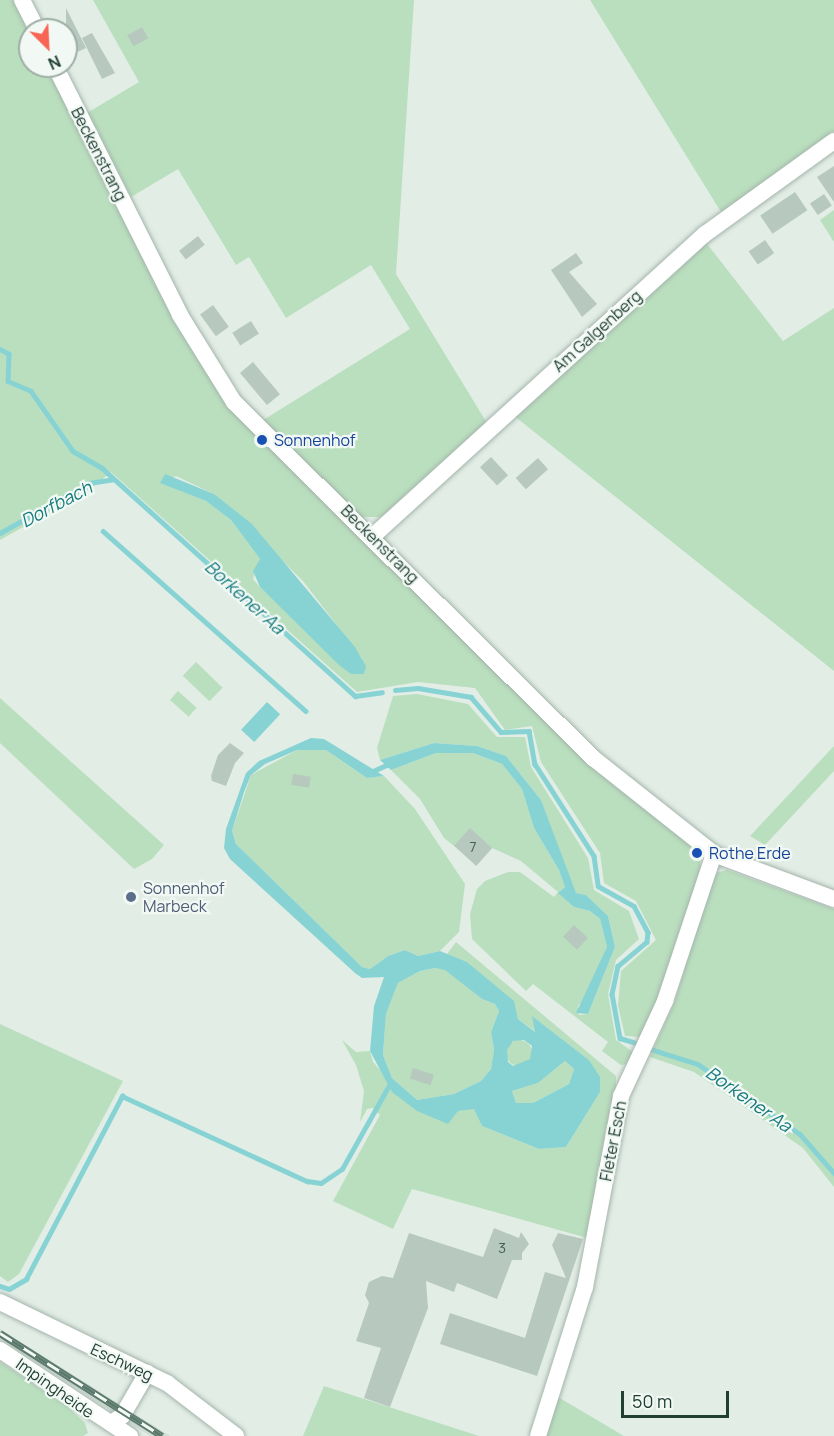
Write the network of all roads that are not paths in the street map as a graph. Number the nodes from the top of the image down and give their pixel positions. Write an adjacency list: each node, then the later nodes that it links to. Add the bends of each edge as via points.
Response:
1 (22, 0): 2 (street)
2 (31, 18)
3 (61, 78): 5 (street, Beckenstrang, via 180,315 234,402)
4 (834, 141): 5 (street, Am Galgenberg, via 705,234)
5 (373, 536): 6 (street, Beckenstrang, via 593,758)
6 (714, 854): 7 (street, Beckenstrang); 14 (street, Fleter Esch, via 665,1001 621,1096 585,1287)
7 (834, 899)
8 (0, 1302): 10 (street, Eschweg)
9 (0, 1350): 11 (street, Impingheide)
10 (147, 1373): 11 (street, Impingheide, via 122,1416); 13 (street, Eschweg, via 186,1395)
11 (111, 1423): 12 (street, Impingheide)
12 (130, 1436)
13 (236, 1436)
14 (538, 1436)

